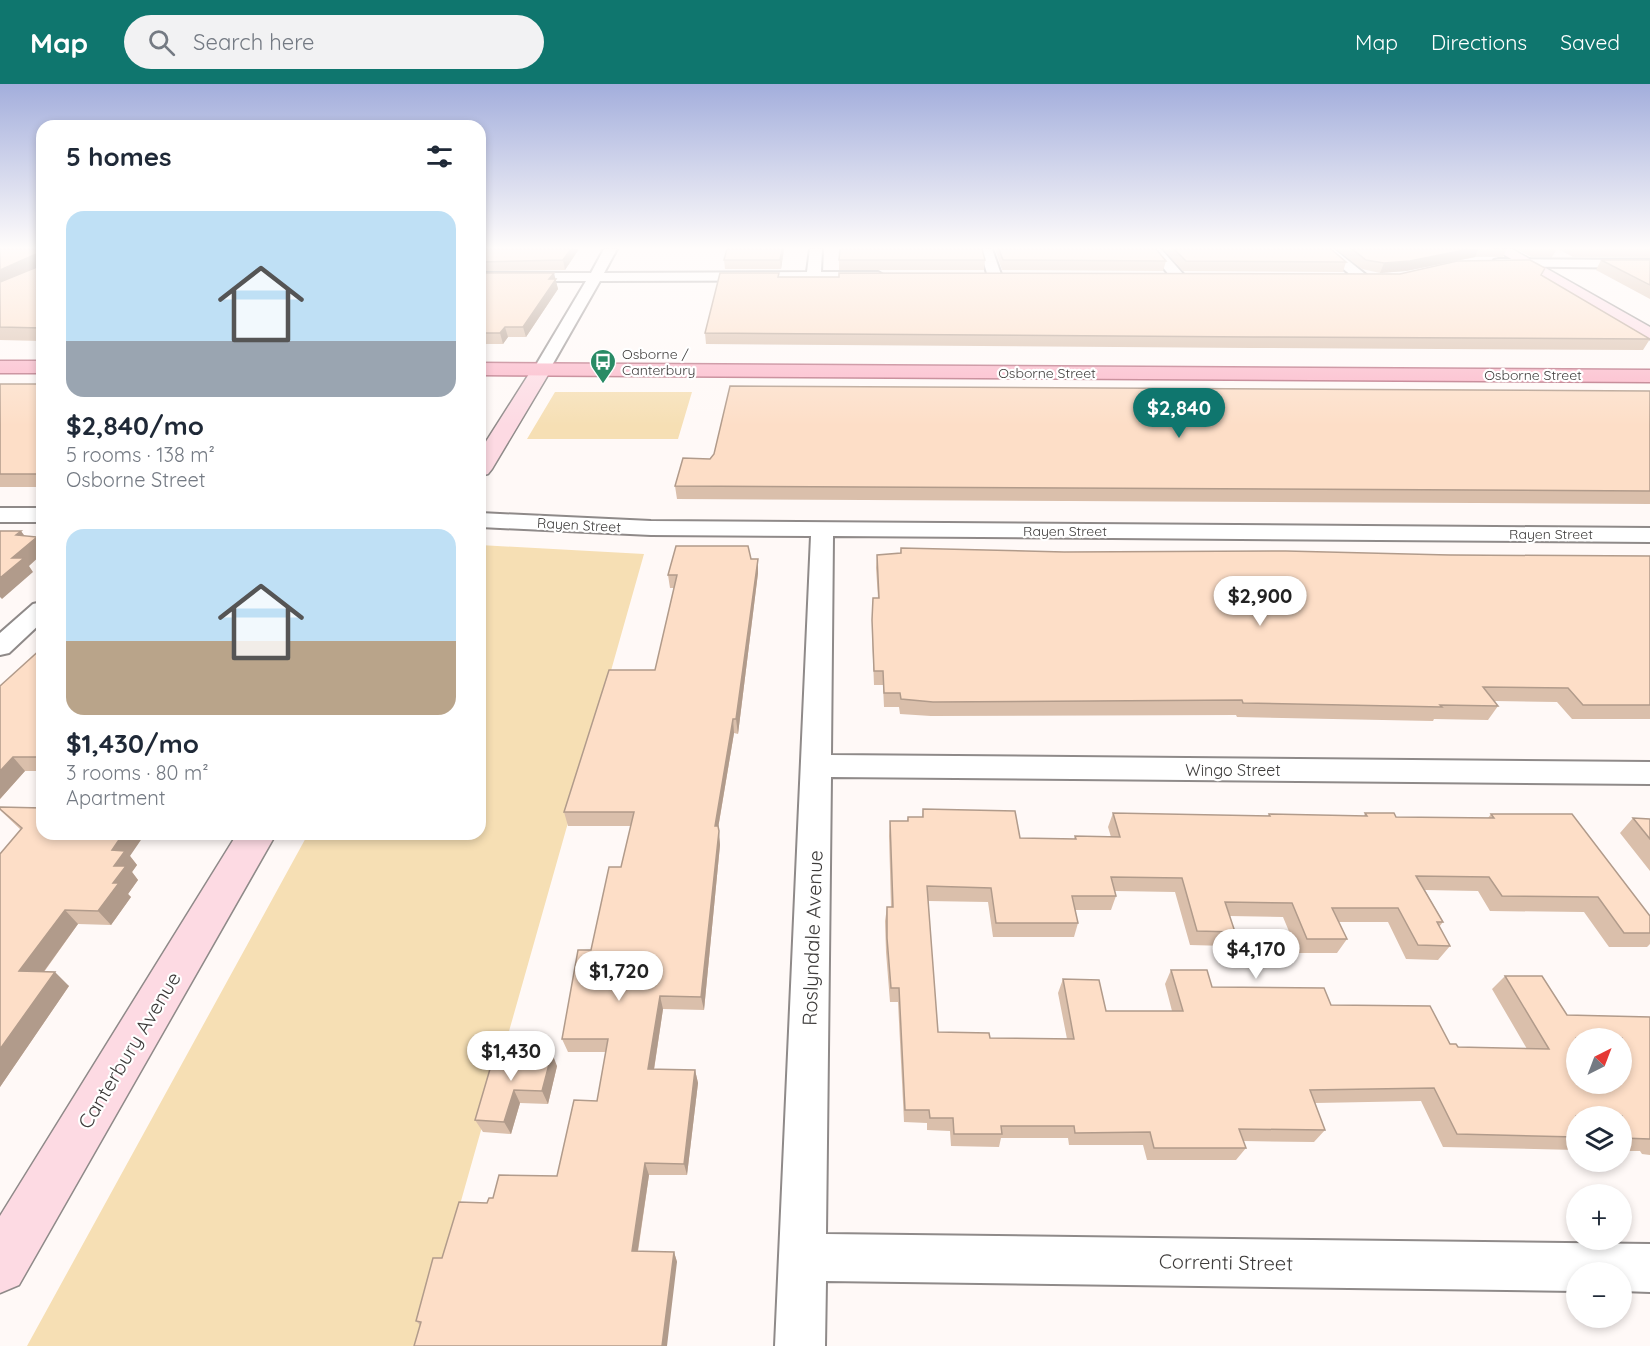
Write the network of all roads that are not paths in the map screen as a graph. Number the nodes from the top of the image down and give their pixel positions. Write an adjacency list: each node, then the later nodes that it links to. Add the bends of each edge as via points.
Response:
1 (576, 308): 7 (street)
2 (1604, 308): 3 (street)
3 (1650, 334)
4 (0, 367): 5 (main road)
5 (36, 367)
6 (486, 369): 7 (main road, Osborne Street)
7 (541, 370): 8 (main road, Osborne Street); 9 (street)
8 (1650, 376)
9 (486, 459)
10 (0, 515): 11 (street)
11 (36, 515)
12 (486, 520): 13 (street, Rayen Street)
13 (822, 530): 14 (street, Rayen Street); 17 (street, Roslyndale Avenue)
14 (1650, 535)
15 (36, 614): 16 (street)
16 (0, 647)
17 (816, 766): 18 (street, Wingo Street); 20 (street, Roslyndale Avenue)
18 (1650, 772)
19 (253, 840): 21 (street, Canterbury Avenue)
20 (803, 1257): 22 (street, Correnti Street); 23 (street, Roslyndale Avenue)
21 (0, 1266)
22 (1650, 1268)
23 (800, 1346)

